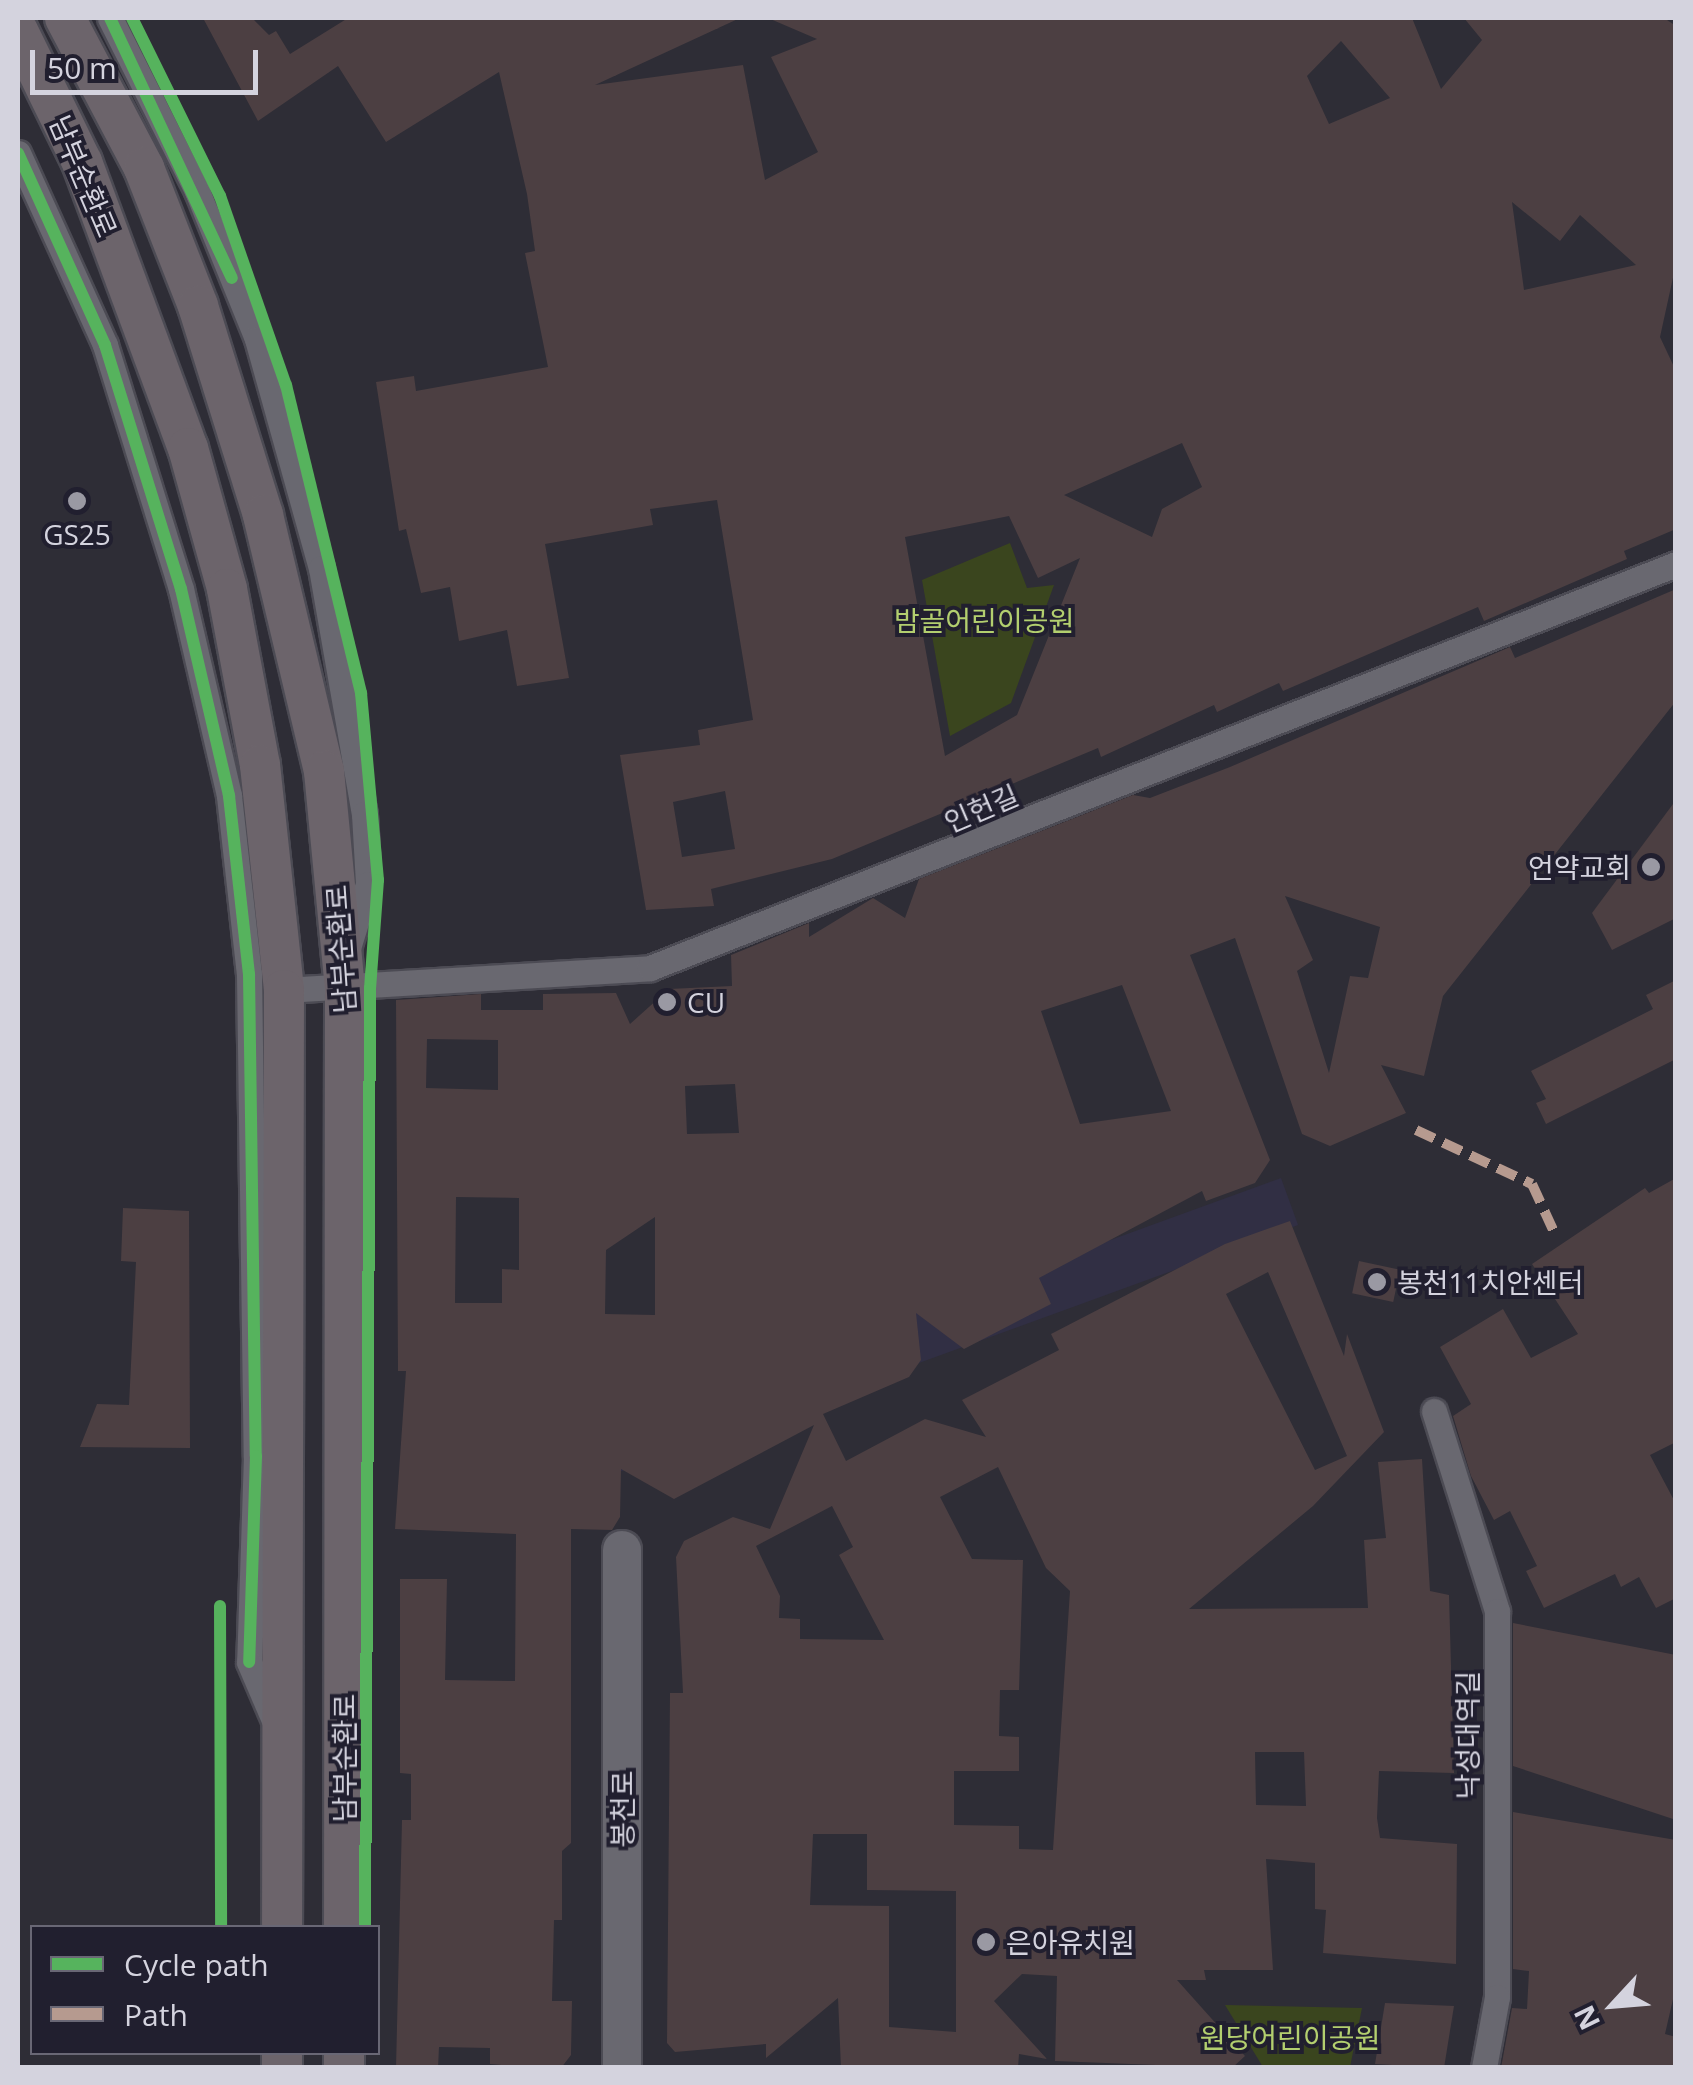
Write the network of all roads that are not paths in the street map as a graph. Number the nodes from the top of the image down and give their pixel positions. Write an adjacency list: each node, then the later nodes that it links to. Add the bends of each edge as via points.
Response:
1 (64, 18): 6 (main road, 남부순환로, via 173,237 258,498 324,771)
2 (110, 18): 6 (street, via 197,191 257,339 321,568 346,689 368,884)
3 (18, 31): 7 (main road, 남부순환로, via 82,162 192,466 260,765)
4 (18, 153): 10 (street, via 106,345 181,589 229,796 249,974 256,1456 249,1662)
5 (1676, 564): 6 (street, 인헌길, via 650,968)
6 (344, 976): 7 (street, 인헌길); 12 (main road, 남부순환로)
7 (284, 990): 10 (main road, 남부순환로)
8 (1434, 1410): 14 (street, 낙성대역길, via 1497,1611 1498,1997)
9 (622, 1550): 13 (street, 봉천로)
10 (283, 1742): 11 (main road, 남부순환로)
11 (282, 1925)
12 (344, 1925)
13 (622, 2068)
14 (1484, 2068)

